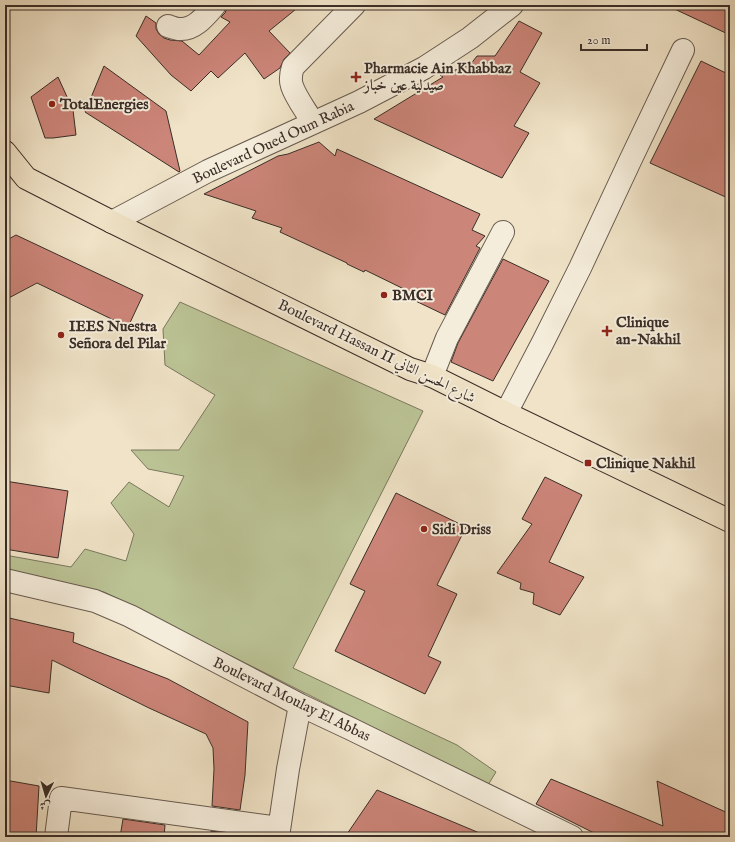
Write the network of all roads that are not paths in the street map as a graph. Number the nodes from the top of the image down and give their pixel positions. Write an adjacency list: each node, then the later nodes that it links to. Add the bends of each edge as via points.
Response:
1 (216, 5): 4 (street, via 190,28 180,30)
2 (354, 5): 6 (street, via 293,67 291,85)
3 (512, 5): 6 (street, Boulevard Oued Oum Rabia, via 470,38 424,68)
4 (168, 26)
5 (683, 50): 12 (street, via 580,268)
6 (313, 123): 9 (street, Boulevard Oued Oum Rabia, via 208,171)
7 (5, 152): 8 (main road, Boulevard Hassan II شارع الحسن الثاني)
8 (15, 178): 9 (main road, Boulevard Hassan II شارع الحسن الثاني)
9 (112, 222): 11 (main road, Boulevard Hassan II شارع الحسن الثاني, via 410,369)
10 (503, 232): 11 (street, via 447,338)
11 (432, 376): 12 (main road, Boulevard Hassan II شارع الحسن الثاني)
12 (506, 413): 13 (main road, Boulevard Hassan II شارع الحسن الثاني)
13 (730, 521)
14 (5, 580): 15 (street, Boulevard Moulay El Abbas, via 95,601 130,616)
15 (300, 705): 16 (street); 18 (street, Boulevard Moulay El Abbas)
16 (278, 833): 17 (street, via 61,798)
17 (56, 837)
18 (572, 837)

